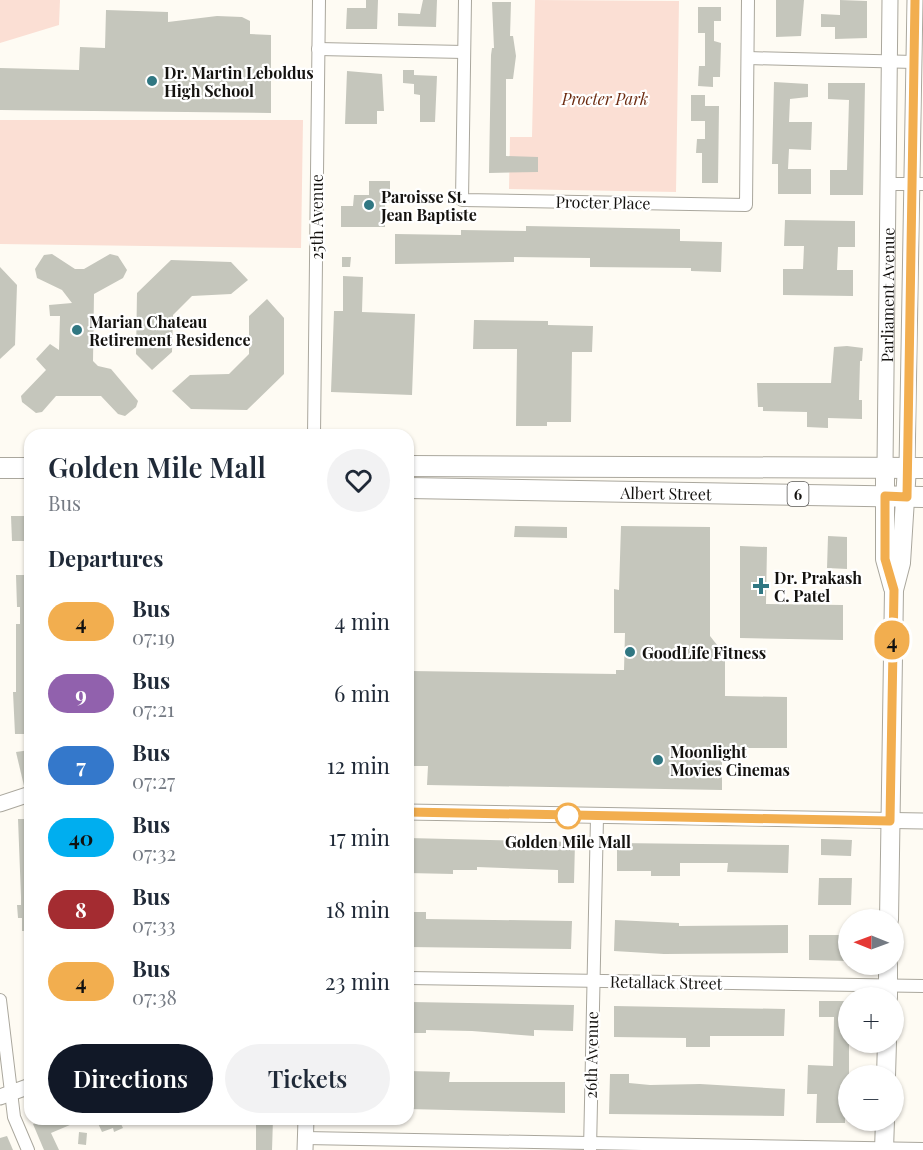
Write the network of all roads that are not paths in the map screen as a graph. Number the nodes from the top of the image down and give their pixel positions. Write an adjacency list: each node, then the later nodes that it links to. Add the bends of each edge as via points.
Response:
1 (319, 0): 6 (street, 25th Avenue)
2 (465, 0): 7 (street, Procter Place)
3 (748, 0): 8 (street, Procter Place)
4 (890, 0): 9 (street, Parliament Avenue)
5 (915, 0): 10 (street, Parliament Avenue)
6 (318, 49): 7 (street); 13 (street, 25th Avenue)
7 (464, 52): 8 (street, Procter Place, via 462,200 746,205)
8 (748, 58): 9 (street)
9 (889, 62): 10 (street); 11 (street, Parliament Avenue)
10 (914, 62): 12 (street, Parliament Avenue)
11 (887, 184): 12 (street); 15 (street, Parliament Avenue)
12 (918, 184): 16 (street, Parliament Avenue)
13 (314, 429)
14 (414, 465): 15 (main road, Albert Street / 6)
15 (885, 466): 16 (main road, Albert Street / 6); 20 (main road, Parliament Avenue)
16 (915, 467): 21 (main road, Parliament Avenue)
17 (0, 468): 18 (main road)
18 (24, 468)
19 (414, 488): 20 (main road, Albert Street / 6)
20 (885, 496): 21 (main road, Albert Street / 6); 22 (main road, Parliament Avenue, via 885,559)
21 (915, 497): 22 (main road, Parliament Avenue)
22 (894, 590): 27 (main road, Parliament Avenue)
23 (24, 796): 24 (street)
24 (0, 804)
25 (414, 812): 26 (street)
26 (597, 817): 27 (street); 31 (street, 26th Avenue)
27 (890, 821): 28 (street); 29 (main road, Parliament Avenue)
28 (923, 821)
29 (889, 909)
30 (414, 978): 31 (street, Retallack Street)
31 (592, 980): 33 (street, Retallack Street); 41 (street, 26th Avenue)
32 (923, 986): 34 (street, Retallack Street)
33 (838, 989)
34 (904, 989)
35 (0, 1000): 37 (street)
36 (24, 1088): 37 (street)
37 (6, 1095): 44 (street)
38 (306, 1125): 40 (street)
39 (885, 1131): 42 (main road)
40 (305, 1144): 41 (street)
41 (590, 1146): 42 (street)
42 (884, 1149): 43 (street)
43 (923, 1149)
44 (28, 1150)

